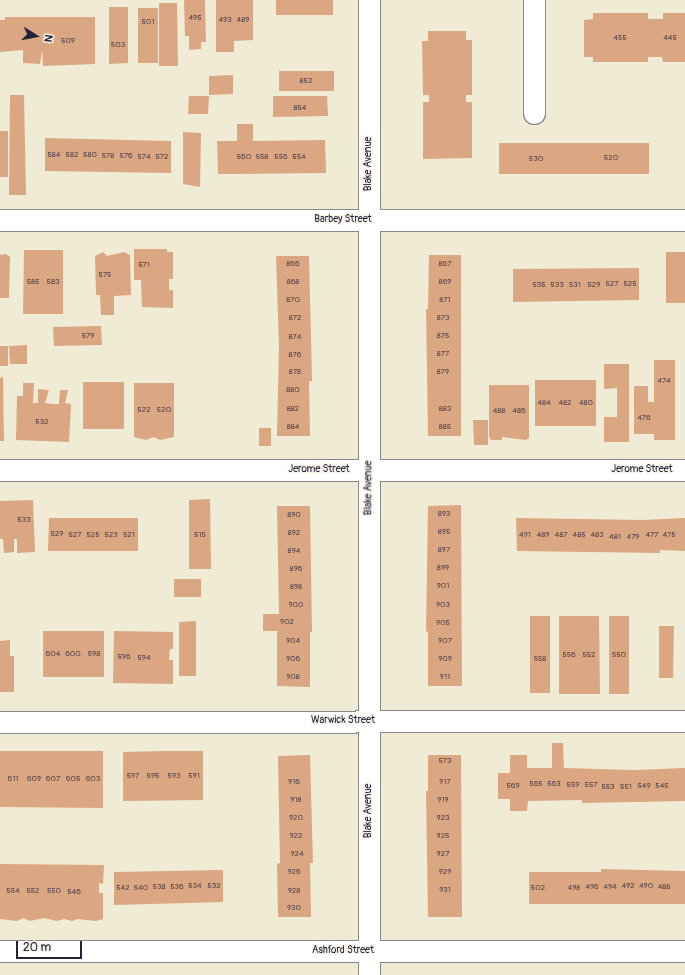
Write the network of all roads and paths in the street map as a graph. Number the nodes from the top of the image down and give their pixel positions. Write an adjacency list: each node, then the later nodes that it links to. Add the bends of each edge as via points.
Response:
1 (369, 0): 5 (street, Blake Avenue)
2 (534, 0): 3 (street)
3 (534, 113)
4 (0, 220): 5 (street, Barbey Street)
5 (369, 220): 6 (street, Barbey Street); 8 (street, Blake Avenue)
6 (685, 220)
7 (0, 470): 8 (street, Jerome Street)
8 (369, 470): 9 (street, Jerome Street); 10 (street, Blake Avenue)
9 (685, 470)
10 (369, 721): 11 (street, Warwick Street); 12 (street, Warwick Street); 14 (street, Blake Avenue)
11 (685, 721)
12 (0, 722)
13 (0, 951): 14 (street, Ashford Street)
14 (369, 951): 15 (street, Ashford Street); 16 (street, Blake Avenue)
15 (685, 951)
16 (369, 975)

